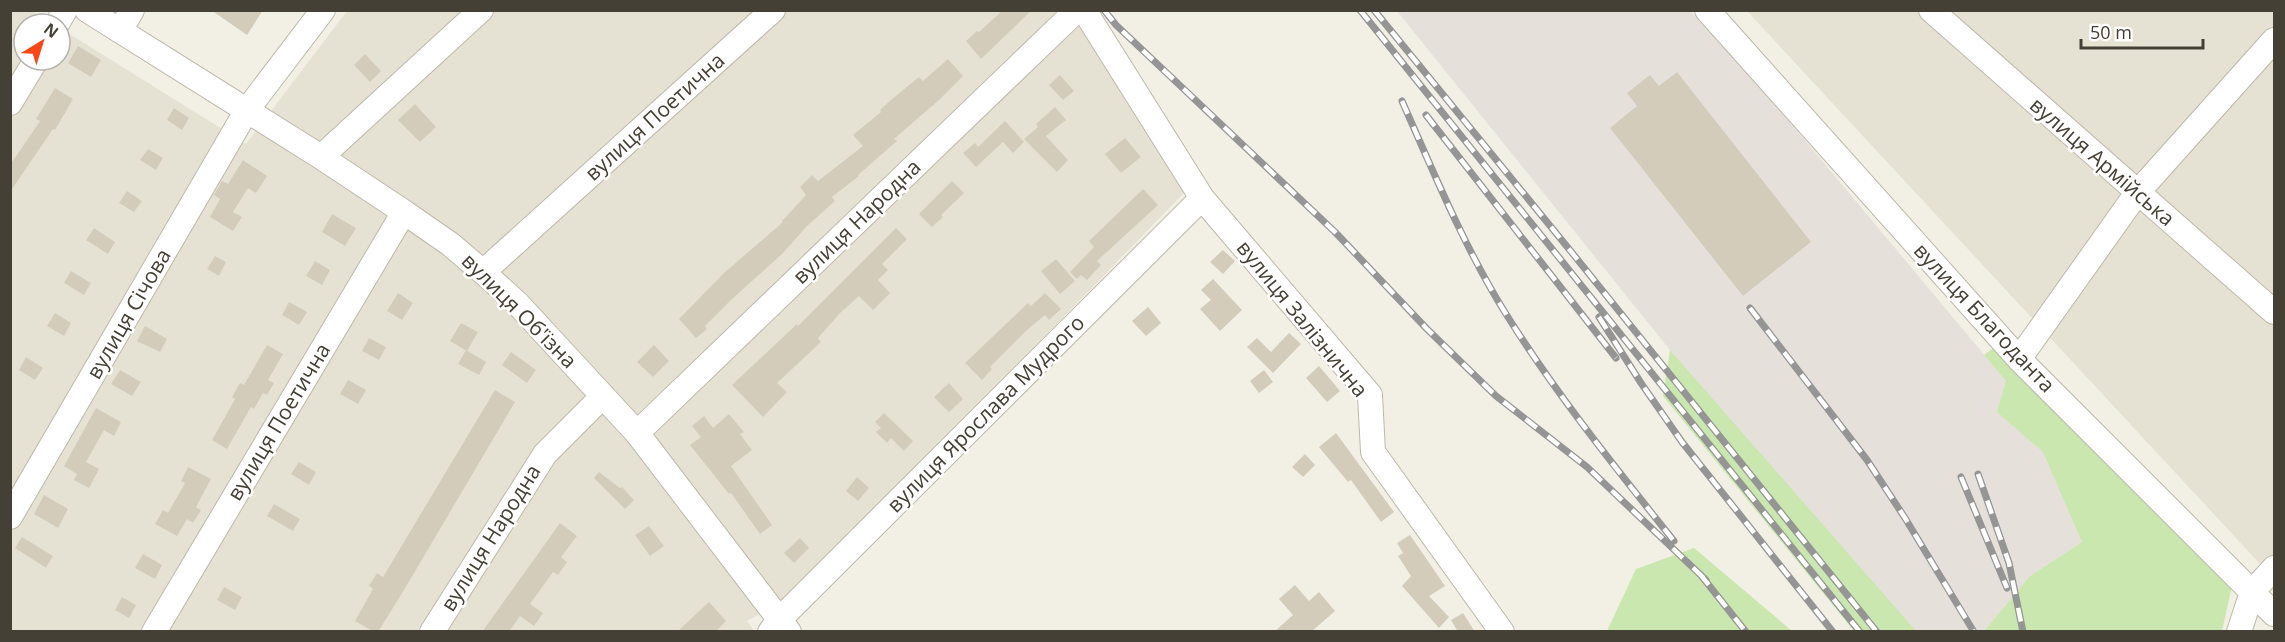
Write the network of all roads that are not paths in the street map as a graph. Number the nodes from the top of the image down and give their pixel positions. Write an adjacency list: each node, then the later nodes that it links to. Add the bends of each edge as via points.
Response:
1 (87, 10): 10 (street, вулиця Об'їзна)
2 (132, 10): 10 (street)
3 (323, 10): 14 (street, вулиця Січова)
4 (481, 10): 15 (street)
5 (773, 10): 19 (street, вулиця Поетична)
6 (1077, 10): 23 (street, вулиця Народна)
7 (1084, 10): 17 (street, вулиця Залізнична)
8 (1707, 10): 21 (street, вулиця Благоданта)
9 (1931, 10): 16 (street, вулиця Армійська)
10 (120, 31): 14 (street, вулиця Об'їзна)
11 (2274, 40): 16 (street)
12 (29, 72): 13 (street)
13 (10, 103)
14 (247, 110): 15 (street, вулиця Об'їзна); 24 (street, вулиця Січова)
15 (321, 157): 18 (street, вулиця Об'їзна)
16 (2137, 192): 20 (street, вулиця Армійська); 21 (street)
17 (1202, 198): 28 (street, вулиця Ярослава Мудрого); 31 (street, вулиця Залізнична, via 1370,395 1373,452)
18 (404, 212): 19 (street, вулиця Об'їзна); 29 (street, вулиця Поетична)
19 (483, 272): 22 (street, вулиця Об'їзна)
20 (2274, 312)
21 (2019, 359): 26 (street, вулиця Благоданта)
22 (603, 396): 23 (street, вулиця Об'їзна); 30 (street, вулиця Народна, via 545,454)
23 (637, 433): 28 (street, вулиця Об'їзна)
24 (10, 517)
25 (2274, 568): 26 (street)
26 (2252, 592): 27 (street, вулиця Благоданта); 32 (street)
27 (2274, 614)
28 (780, 628)
29 (154, 632)
30 (432, 632)
31 (1502, 632)
32 (2239, 632)

